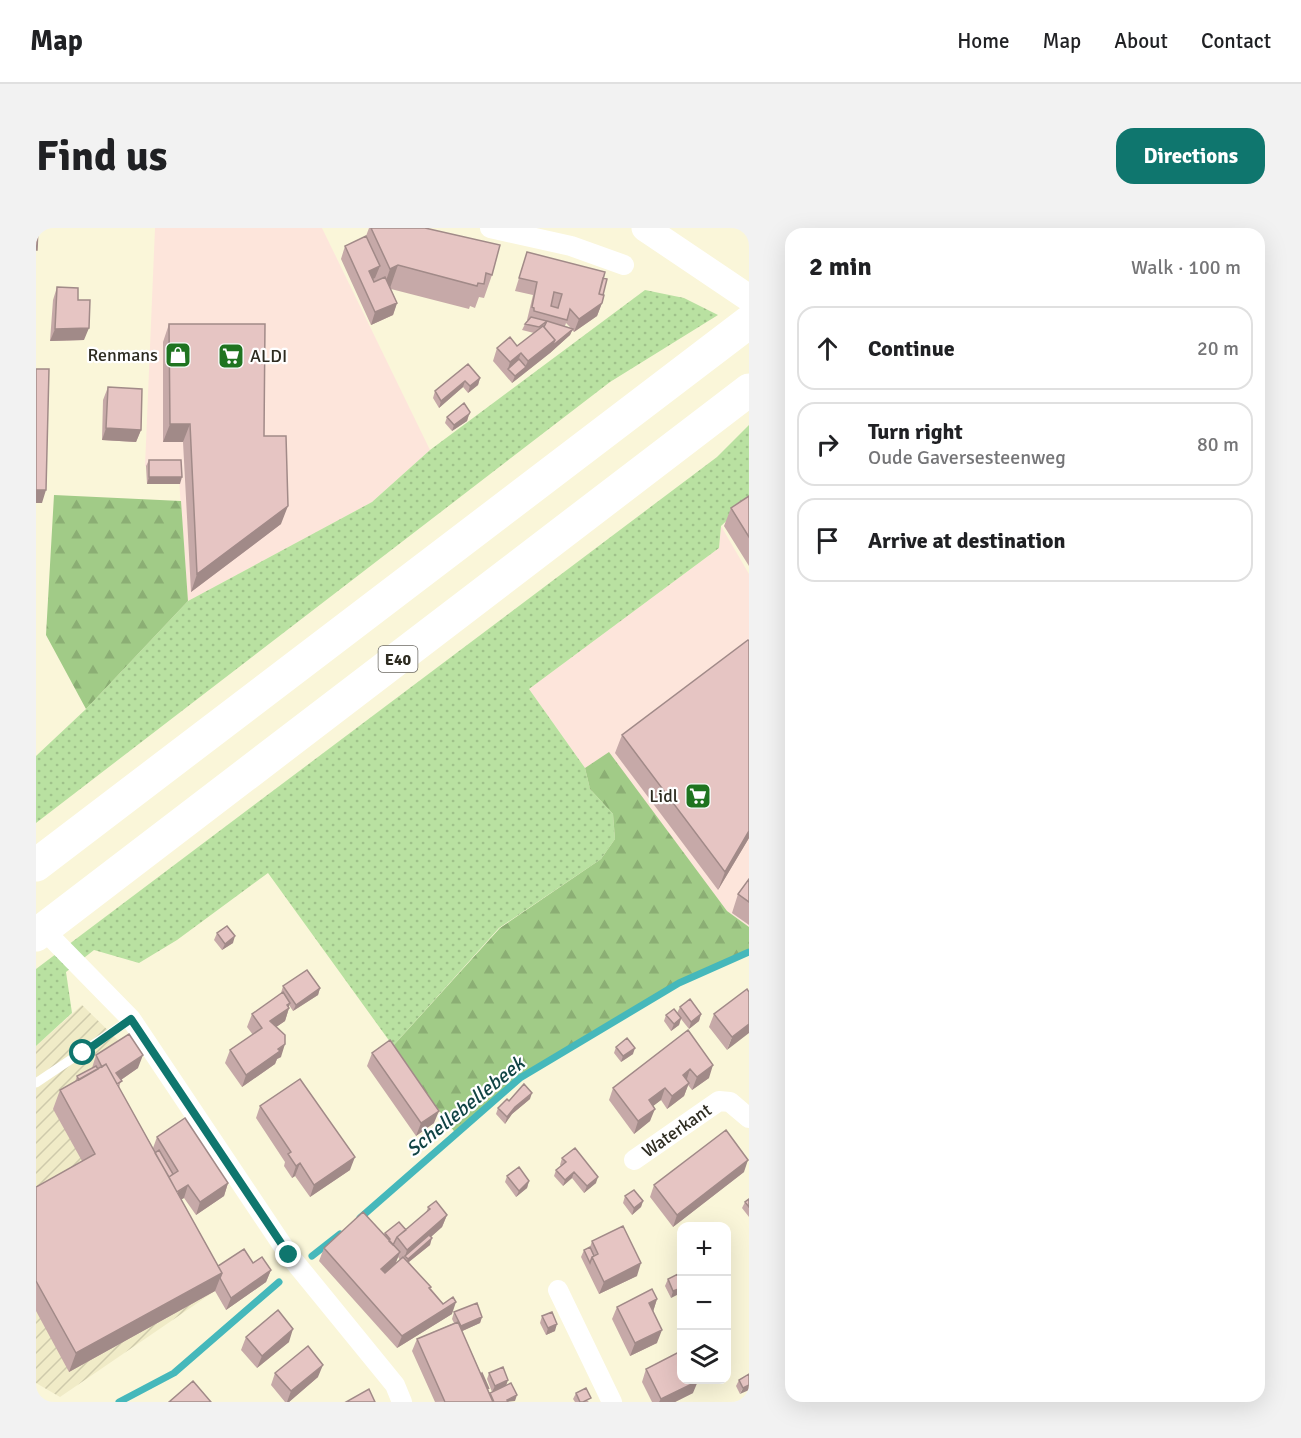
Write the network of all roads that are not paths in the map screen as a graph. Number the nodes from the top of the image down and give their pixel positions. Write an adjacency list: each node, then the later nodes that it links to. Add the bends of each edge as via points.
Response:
1 (490, 228): 3 (street, via 571,246)
2 (645, 228): 4 (main road)
3 (624, 265)
4 (749, 298)
5 (749, 322): 7 (highway)
6 (749, 390): 9 (highway, E40)
7 (47, 857)
8 (36, 921): 10 (street)
9 (36, 935)
10 (131, 1019): 11 (lane); 15 (street, via 289,1255 395,1385)
11 (36, 1083)
12 (749, 1118): 13 (street, Waterkant, via 730,1102 719,1101)
13 (634, 1160)
14 (558, 1290): 16 (street)
15 (402, 1402)
16 (612, 1402)

